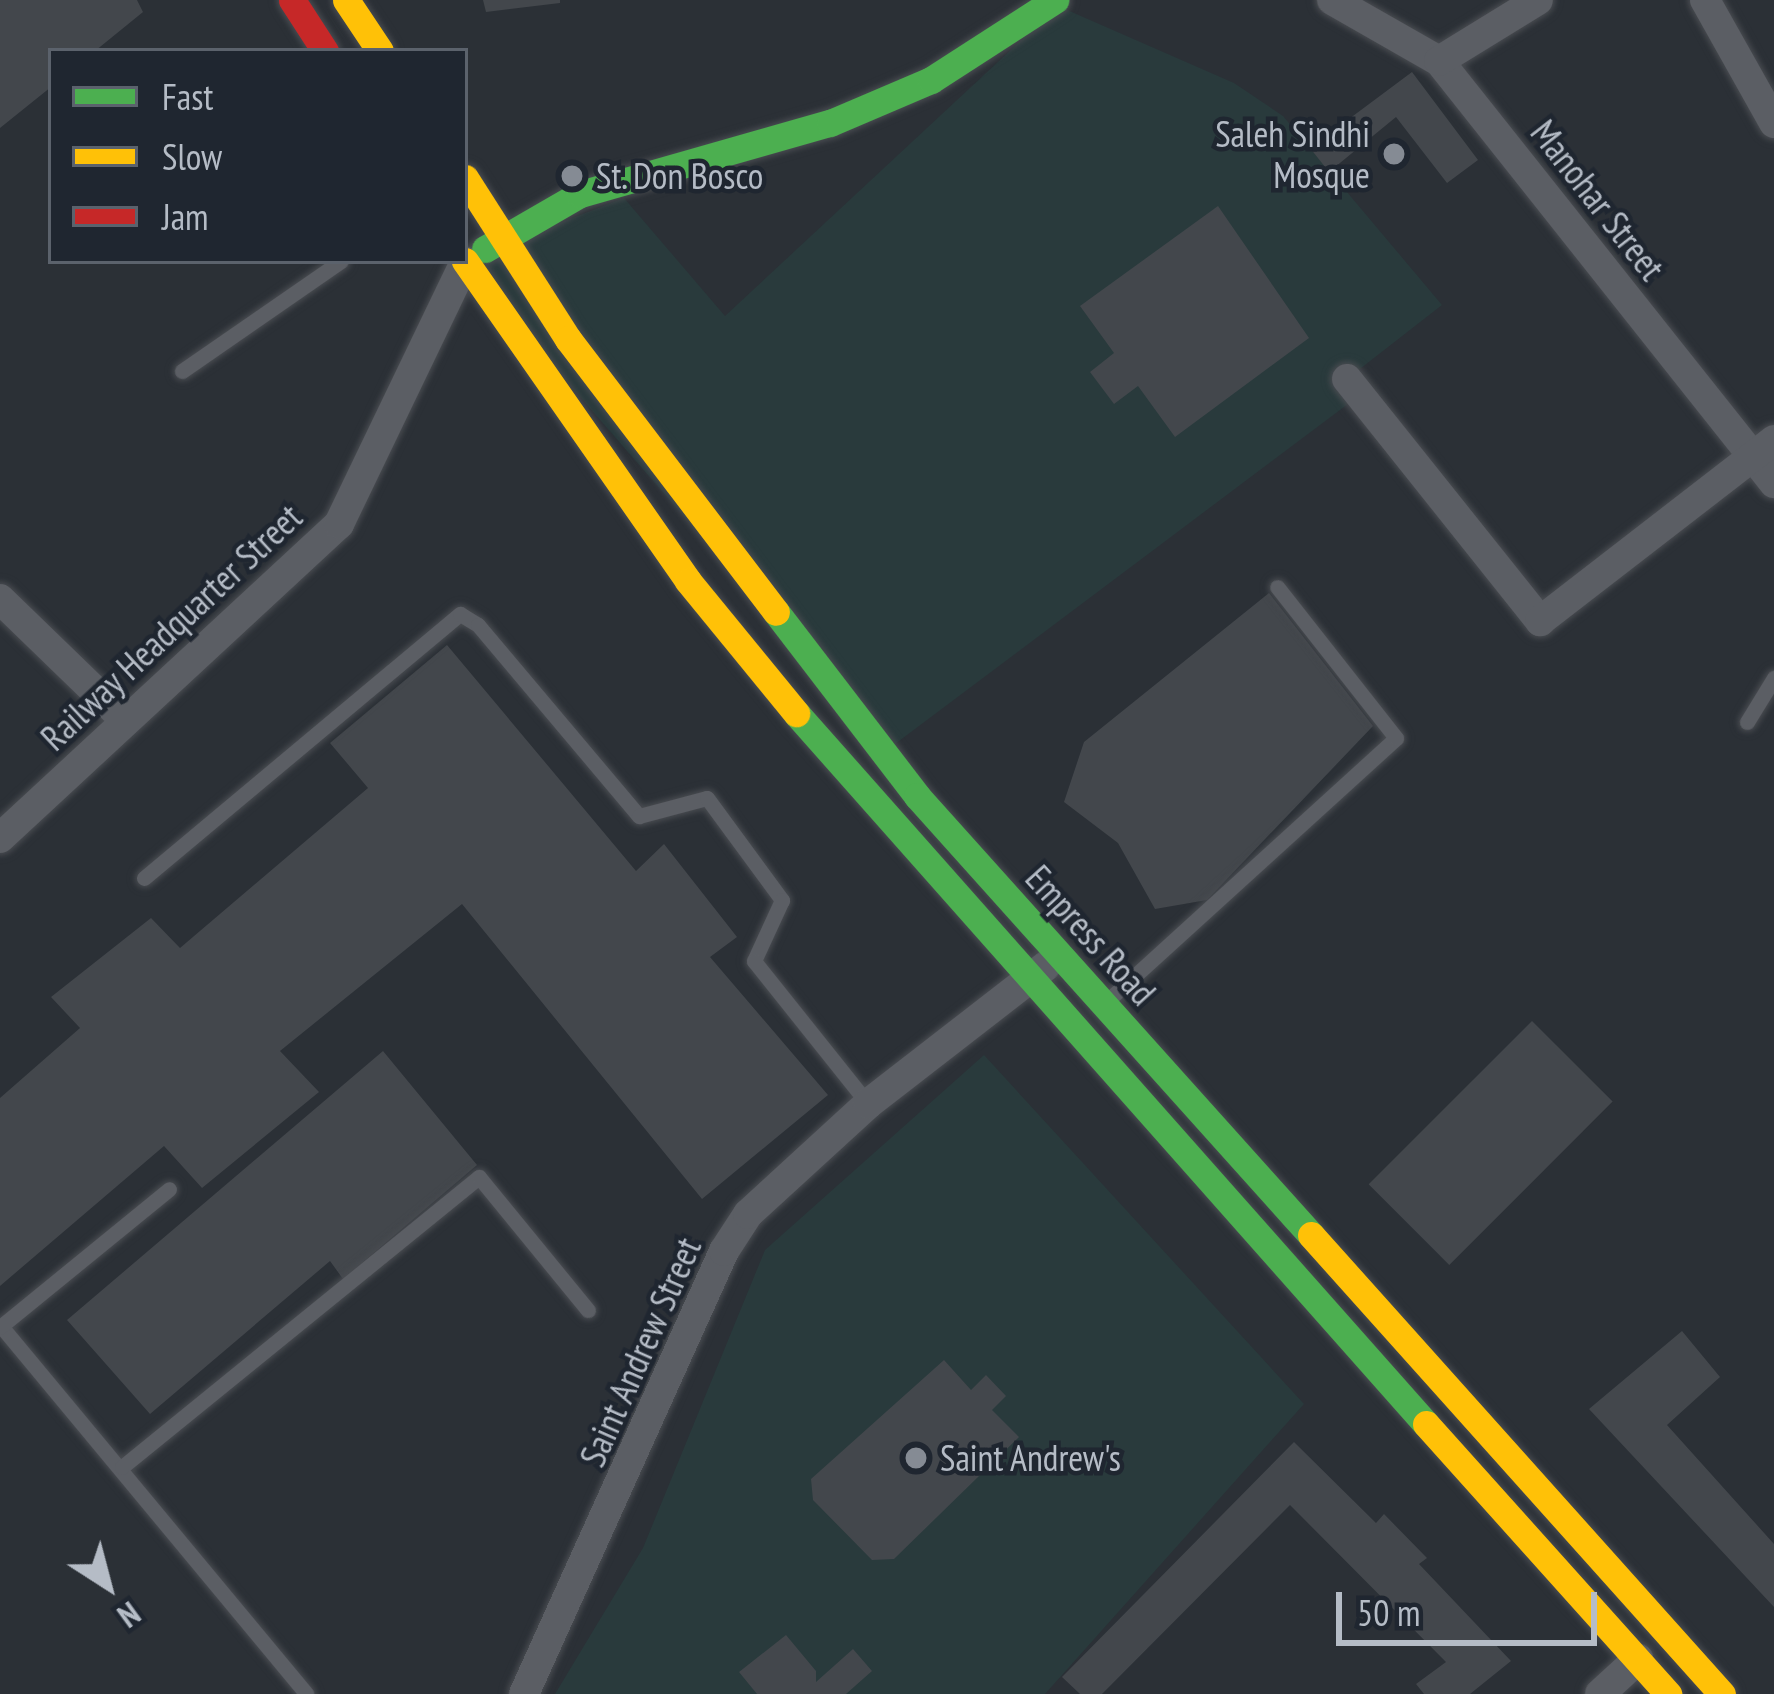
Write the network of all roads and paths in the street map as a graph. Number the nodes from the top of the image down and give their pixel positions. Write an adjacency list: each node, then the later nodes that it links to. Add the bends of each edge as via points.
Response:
1 (292, 0): 7 (main road)
2 (346, 0): 8 (main road)
3 (1055, 0): 12 (main road, via 931,80 830,123 580,194)
4 (1332, 0): 9 (street, Manohar Street)
5 (1538, 0): 9 (street)
6 (1705, 0): 10 (street)
7 (323, 48)
8 (378, 48)
9 (1439, 61): 19 (street, Manohar Street)
10 (1774, 122)
11 (468, 182): 12 (main road, Empress Road)
12 (505, 237): 13 (main road); 28 (main road, Empress Road, via 568,339 917,796)
13 (468, 259)
14 (337, 264): 17 (lane)
15 (464, 264): 24 (street, Railway Headquarter Street, via 339,524)
16 (467, 264): 29 (main road, via 688,581)
17 (182, 370)
18 (1347, 379): 19 (street, via 1540,621)
19 (1762, 448): 20 (street, Manohar Street)
20 (1774, 483)
21 (1277, 587): 30 (lane, via 1396,738)
22 (0, 599): 24 (street)
23 (1774, 677): 25 (lane)
24 (127, 721): 26 (street, Railway Headquarter Street)
25 (1747, 722)
26 (0, 838)
27 (144, 878): 31 (lane, via 460,614 478,625 639,816 706,798 782,900 754,961)
28 (1060, 955): 29 (street, Saint Andrew Street); 30 (main road, Empress Road)
29 (1024, 982): 31 (street, Saint Andrew Street); 36 (main road)
30 (1104, 1004): 41 (main road, Empress Road)
31 (868, 1104): 38 (street, Saint Andrew Street, via 748,1214 724,1251)
32 (169, 1189): 34 (lane)
33 (588, 1310): 35 (lane, via 479,1178)
34 (1, 1326): 35 (lane)
35 (122, 1467): 37 (lane)
36 (1639, 1659): 39 (street); 40 (main road)
37 (307, 1694)
38 (524, 1694)
39 (1600, 1694)
40 (1668, 1694)
41 (1723, 1694)

